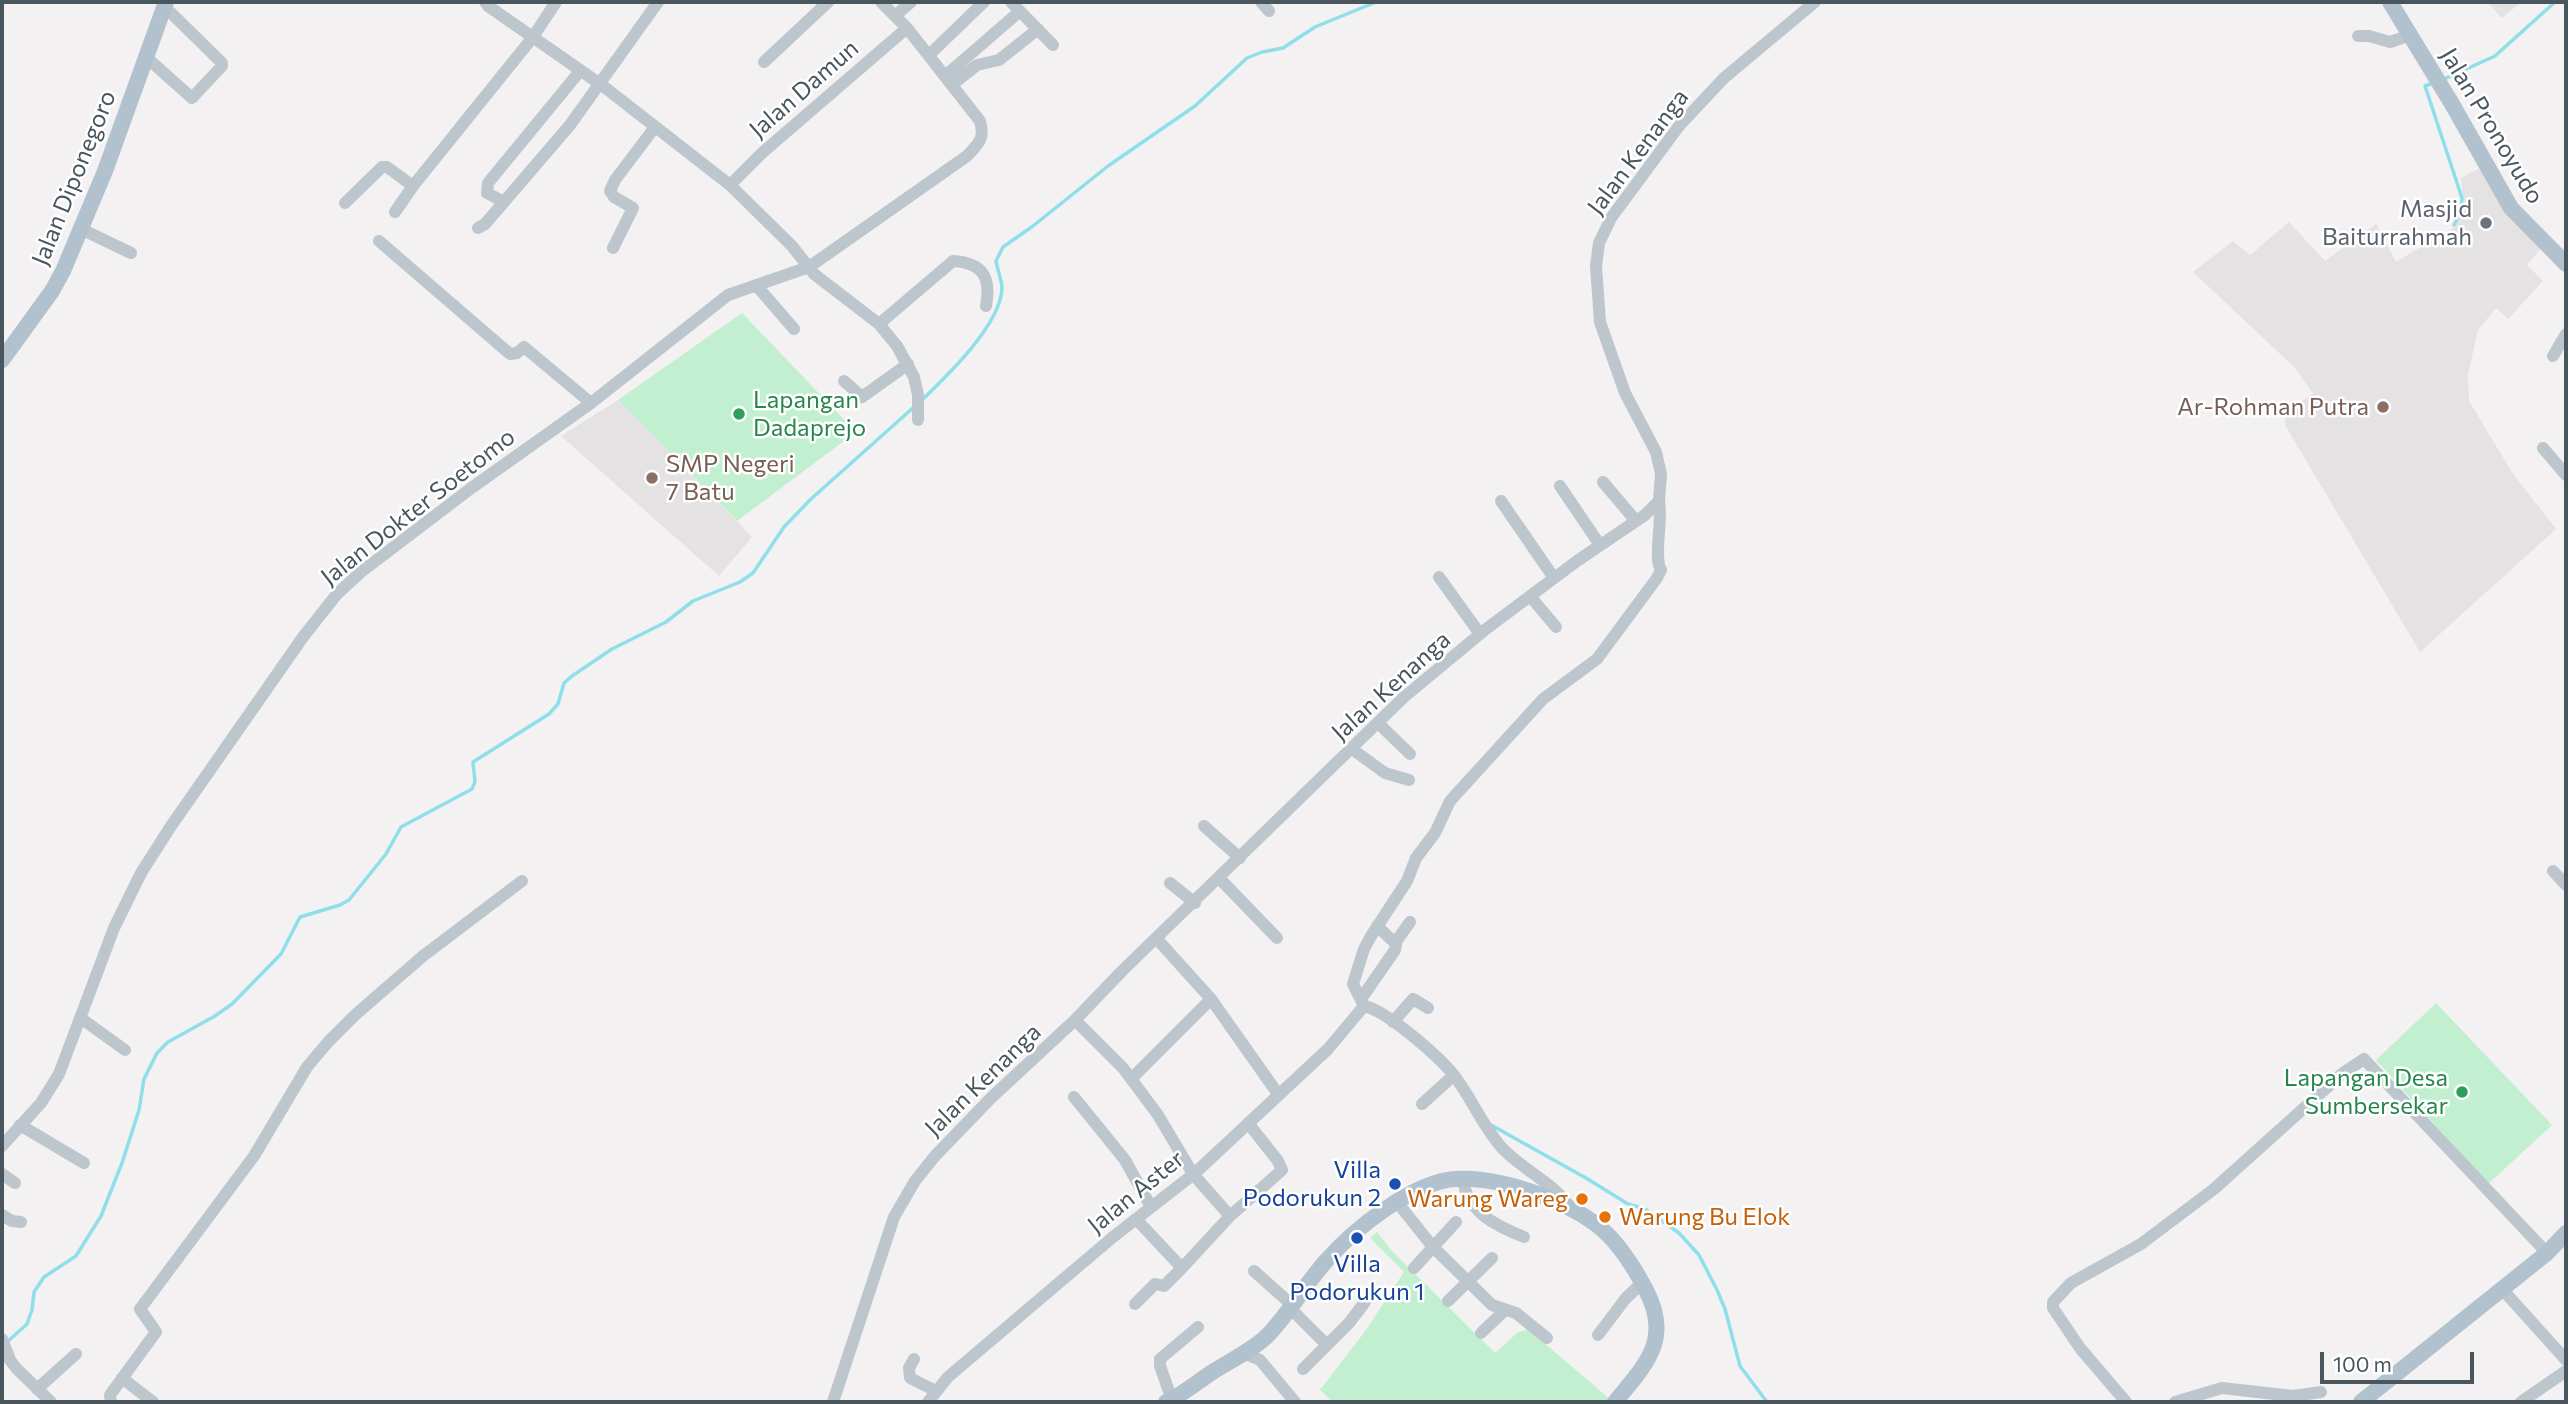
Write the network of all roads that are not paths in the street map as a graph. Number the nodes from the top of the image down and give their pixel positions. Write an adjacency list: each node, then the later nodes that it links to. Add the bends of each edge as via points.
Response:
1 (485, 2): 18 (street)
2 (556, 2): 18 (street)
3 (658, 2): 25 (street)
4 (828, 2): 22 (street)
5 (881, 2): 13 (street)
6 (911, 2): 13 (street)
7 (984, 2): 20 (street)
8 (1011, 2): 12 (street)
9 (1815, 2): 55 (street, Jalan Kenanga, via 1724,78 1679,126 1611,218 1600,243 1596,267 1600,323 1625,393 1656,452 1661,474)
10 (2390, 2): 16 (main road, Jalan Pronoyudo)
11 (165, 4): 21 (main road, Jalan Diponegoro); 21 (street, via 222,66 192,98)
12 (1019, 12): 15 (street); 24 (street)
13 (895, 15): 14 (street)
14 (907, 28): 20 (street); 27 (street, Jalan Damun)
15 (1038, 29): 19 (street); 24 (street, via 999,60 977,65)
16 (2411, 35): 17 (street, via 2390,41); 37 (main road, Jalan Pronoyudo, via 2511,208)
17 (2358, 36)
18 (533, 37): 23 (street); 28 (street)
19 (1053, 45)
20 (929, 55): 24 (street)
21 (146, 57): 33 (main road, Jalan Diponegoro)
22 (764, 62)
23 (580, 71): 25 (street); 29 (street, via 488,183 487,193)
24 (949, 80): 38 (street, Jalan Dokter Soetomo, via 980,121 980,141 967,156)
25 (599, 83): 26 (street); 29 (street, via 570,125)
26 (655, 127): 27 (street); 35 (street, via 611,190 612,196 633,208)
27 (730, 185): 38 (street)
28 (413, 186): 30 (street, via 382,167); 31 (street)
29 (504, 202): 32 (street)
30 (345, 203)
31 (395, 212)
32 (478, 228)
33 (81, 229): 36 (street); 45 (main road, Jalan Diponegoro, via 52,290)
34 (379, 241): 48 (street, via 510,354 524,347)
35 (612, 248)
36 (131, 253)
37 (2566, 264)
38 (809, 267): 39 (street, Jalan Dokter Soetomo); 41 (street)
39 (756, 285): 42 (street); 48 (street, Jalan Dokter Soetomo, via 728,295)
40 (986, 306): 41 (street, via 989,288 985,276 972,265 953,261)
41 (879, 324): 46 (street)
42 (794, 329)
43 (2566, 334): 44 (street)
44 (2553, 356)
45 (2, 360)
46 (908, 364): 47 (street, via 862,397); 49 (street, via 918,396)
47 (844, 382)
48 (591, 402): 83 (street, Jalan Dokter Soetomo, via 360,572 324,608 141,873 114,928)
49 (918, 415)
50 (2543, 448): 51 (street)
51 (2566, 475)
52 (1603, 482): 56 (street)
53 (1560, 486): 57 (street)
54 (1501, 501): 59 (street)
55 (1659, 501): 56 (street, Jalan Kenanga); 76 (street, via 1662,522 1656,560 1661,570 1657,578 1597,659 1543,699 1450,801)
56 (1636, 521): 57 (street, Jalan Kenanga)
57 (1600, 545): 59 (street, Jalan Kenanga)
58 (1439, 577): 62 (street)
59 (1554, 578): 60 (street, Jalan Kenanga)
60 (1530, 596): 61 (street); 62 (street, Jalan Kenanga)
61 (1556, 627)
62 (1480, 634): 63 (street, Jalan Kenanga)
63 (1378, 723): 64 (street, Jalan Kenanga); 65 (street)
64 (1352, 748): 66 (street, via 1385,774); 68 (street, Jalan Kenanga)
65 (1410, 754)
66 (1409, 780)
67 (1204, 825): 68 (street)
68 (1240, 858): 70 (street, Jalan Kenanga)
69 (2553, 871): 73 (street)
70 (1219, 878): 74 (street, Jalan Kenanga); 77 (street)
71 (522, 881): 138 (street, via 393,982 316,1056 254,1156 140,1309 156,1332)
72 (1170, 883): 74 (street)
73 (2566, 885)
74 (1195, 903): 78 (street, Jalan Kenanga)
75 (1410, 922): 79 (street, Jalan Aster)
76 (1377, 926): 79 (street); 81 (street, via 1354,980)
77 (1277, 938)
78 (1157, 939): 80 (street); 84 (street, Jalan Kenanga)
79 (1395, 943): 81 (street, Jalan Aster, via 1392,957)
80 (1211, 999): 88 (street); 89 (street)
81 (1363, 1003): 85 (street); 89 (street, Jalan Aster, via 1328,1049)
82 (1428, 1008): 85 (street, via 1413,999)
83 (82, 1019): 86 (street); 93 (street, Jalan Dokter Soetomo, via 59,1074)
84 (1075, 1020): 88 (street); 147 (street, Jalan Kenanga, via 964,1126 903,1199)
85 (1393, 1022): 87 (street)
86 (125, 1050)
87 (1454, 1075): 91 (street); 101 (street, via 1494,1139)
88 (1131, 1079): 97 (street)
89 (1279, 1094): 92 (street, Jalan Aster)
90 (1073, 1097): 102 (street, via 1125,1160)
91 (1422, 1104)
92 (1248, 1124): 97 (street, Jalan Aster); 104 (street, via 1282,1170)
93 (20, 1125): 94 (street, Jalan Dokter Soetomo); 95 (street)
94 (2, 1146)
95 (84, 1163)
96 (2, 1174): 99 (street)
97 (1193, 1174): 102 (street, Jalan Aster); 104 (street)
98 (1463, 1179): 100 (main road, via 1440,1182); 101 (main road, via 1515,1186); 109 (street, via 1467,1196 1482,1215)
99 (15, 1183)
100 (1397, 1202): 110 (street); 122 (main road, via 1350,1236)
101 (1570, 1206): 117 (main road, via 1607,1234)
102 (1151, 1207): 105 (street, Jalan Aster)
103 (2, 1215): 106 (street)
104 (1230, 1216): 113 (street)
105 (1136, 1219): 113 (street); 140 (street, Jalan Aster)
106 (21, 1222)
107 (1455, 1222): 110 (street)
108 (2566, 1233): 111 (main road)
109 (1524, 1237)
110 (1433, 1247): 114 (street); 116 (street)
111 (2547, 1253): 118 (main road); 151 (street, via 2364,1059 2214,1189 2141,1244 2071,1283 2053,1302 2080,1348)
112 (1492, 1258): 116 (street)
113 (1182, 1268): 121 (street, via 1164,1286 1155,1284)
114 (1414, 1268)
115 (1254, 1271): 122 (street)
116 (1469, 1280): 119 (street); 123 (street, via 1492,1306)
117 (1642, 1283): 126 (street); 150 (main road, via 1656,1311 1657,1338 1648,1361)
118 (2502, 1289): 135 (street); 153 (main road)
119 (1448, 1301)
120 (1365, 1302): 130 (street)
121 (1135, 1304)
122 (1291, 1307): 128 (main road); 130 (street)
123 (1504, 1311): 125 (street); 127 (street, via 1517,1313)
124 (1198, 1327): 143 (street, via 1160,1359)
125 (1481, 1332)
126 (1598, 1335)
127 (1547, 1338)
128 (1263, 1340): 131 (main road); 134 (street)
129 (4, 1343): 139 (street, via 10,1360)
130 (1327, 1345): 136 (street)
131 (1243, 1353): 134 (street); 143 (main road)
132 (76, 1354): 139 (street)
133 (914, 1359): 140 (street, via 910,1378)
134 (1260, 1360): 149 (street)
135 (2566, 1360)
136 (1303, 1369)
137 (2566, 1371): 154 (street)
138 (122, 1378): 145 (street, via 110,1395); 146 (street)
139 (37, 1389): 144 (street)
140 (936, 1391): 148 (street, Jalan Aster)
141 (2321, 1392): 142 (street, via 2293,1396 2232,1388)
142 (2211, 1396): 152 (street)
143 (1174, 1400)
144 (51, 1402)
145 (111, 1402)
146 (153, 1402)
147 (832, 1402)
148 (928, 1402)
149 (1292, 1402)
150 (1615, 1402)
151 (2126, 1402)
152 (2175, 1402)
153 (2361, 1402)
154 (2521, 1402)

